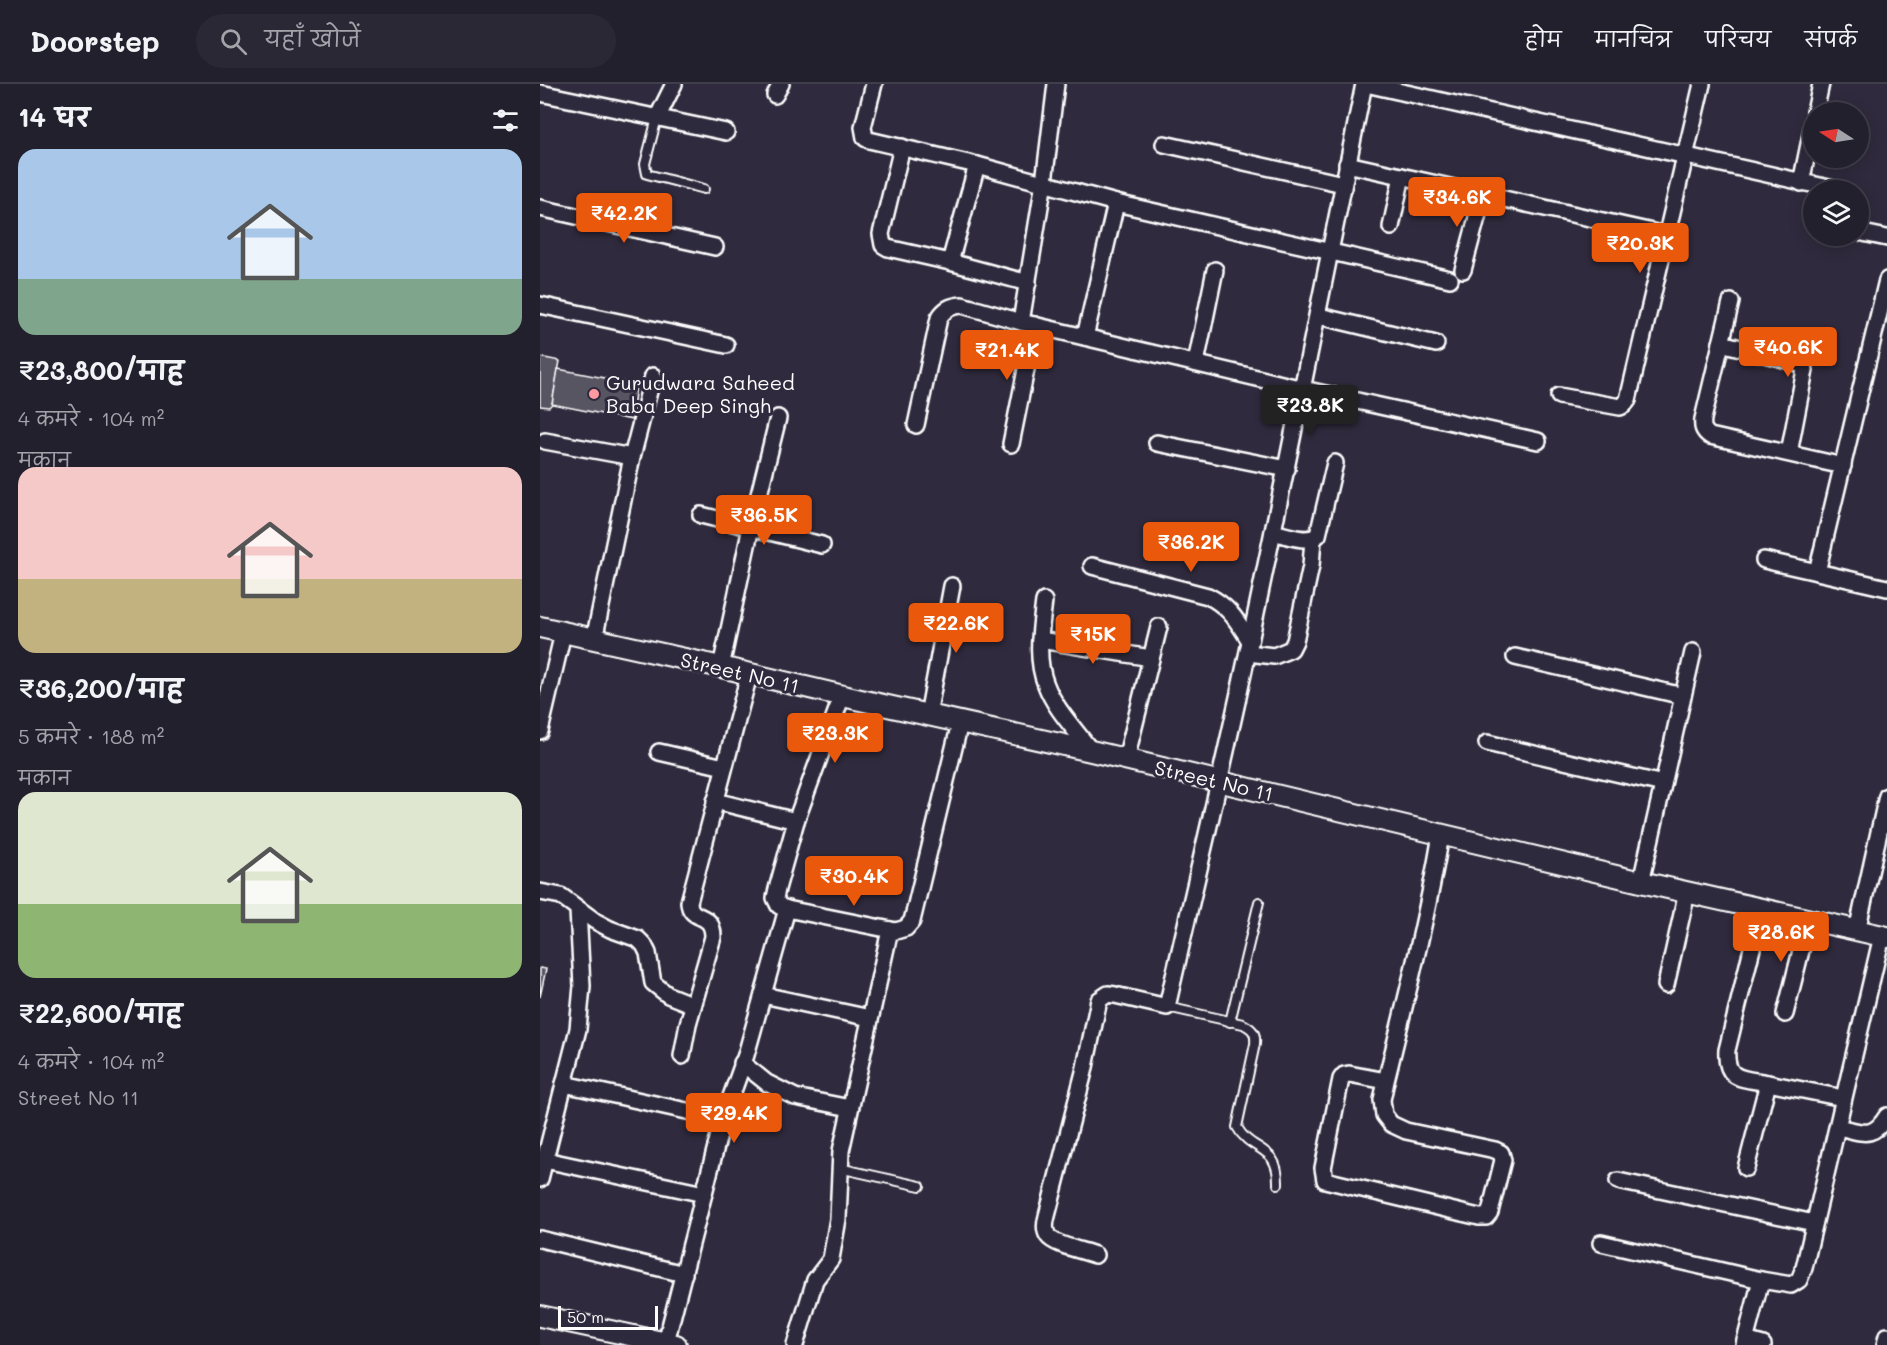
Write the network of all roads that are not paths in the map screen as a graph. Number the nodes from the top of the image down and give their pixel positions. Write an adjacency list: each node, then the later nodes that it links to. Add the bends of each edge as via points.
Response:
1 (674, 84): 9 (street)
2 (874, 84): 12 (street, via 864,138)
3 (1056, 84): 18 (street)
4 (1365, 84): 13 (street); 14 (street)
5 (1702, 84): 13 (street)
6 (1821, 84): 8 (street)
7 (540, 93): 9 (street)
8 (1817, 102)
9 (657, 118): 10 (street); 21 (lane, via 645,164 647,174)
10 (726, 132)
11 (1164, 144): 20 (street)
12 (902, 147): 15 (street); 31 (street, via 881,234 883,245)
13 (1686, 156): 19 (street); 27 (street)
14 (1347, 164): 17 (street); 20 (street)
15 (977, 165): 18 (street); 31 (street)
16 (1804, 168): 19 (street)
17 (1402, 176): 22 (street); 25 (street)
18 (1044, 182): 23 (street); 36 (street)
19 (1801, 183)
20 (1342, 184): 30 (street)
21 (704, 189)
22 (1483, 195): 27 (street); 33 (street)
23 (1116, 202): 30 (street); 41 (street)
24 (540, 208): 29 (street)
25 (1391, 227)
26 (1869, 234): 28 (street)
27 (1666, 235): 48 (street, via 1628,400 1620,406)
28 (1887, 238)
29 (716, 247)
30 (1329, 251): 34 (street); 39 (street)
31 (950, 262): 36 (street)
32 (1215, 270): 45 (street)
33 (1463, 270)
34 (1450, 279)
35 (1887, 280): 58 (street)
36 (1028, 283): 40 (street)
37 (1731, 302): 42 (street)
38 (540, 304): 44 (street)
39 (1318, 316): 43 (street); 47 (street)
40 (1028, 324): 41 (street); 50 (street, via 962,305 945,310 939,318); 54 (street)
41 (1085, 337): 45 (street)
42 (1721, 343): 55 (street, via 1802,365 1805,370); 55 (street, via 1703,419 1705,432)
43 (1436, 344)
44 (726, 345)
45 (1196, 363): 47 (street)
46 (653, 376): 56 (street)
47 (1303, 388): 52 (street); 59 (street)
48 (1559, 396)
49 (777, 418): 61 (street)
50 (916, 425)
51 (545, 441): 56 (street)
52 (1538, 441)
53 (1156, 443): 59 (street)
54 (1011, 444)
55 (1789, 453): 58 (street)
56 (632, 457): 74 (street)
57 (1335, 463): 63 (street, via 1320,528)
58 (1843, 466): 67 (street)
59 (1287, 469): 62 (street)
60 (701, 515): 61 (street)
61 (751, 527): 64 (street); 80 (street)
62 (1273, 532): 63 (street); 76 (street)
63 (1313, 539): 76 (street, via 1311,566 1291,649 1274,656)
64 (822, 545)
65 (1764, 560): 67 (street)
66 (1092, 566): 76 (street, via 1222,603 1232,613)
67 (1816, 572): 69 (street)
68 (952, 586): 84 (street)
69 (1887, 588)
70 (1044, 601): 75 (street)
71 (540, 627): 73 (street, Street No 11)
72 (1159, 627): 79 (street)
73 (564, 633): 74 (street, Street No 11); 86 (street)
74 (594, 640): 80 (street, Street No 11)
75 (1040, 640): 79 (street); 88 (street, via 1045,684)
76 (1249, 647): 92 (street)
77 (1693, 652): 83 (street)
78 (1515, 657): 83 (street)
79 (1151, 658): 90 (street)
80 (721, 667): 81 (street, Street No 11)
81 (749, 675): 82 (street, Street No 11); 91 (street)
82 (842, 696): 84 (street, Street No 11); 96 (street)
83 (1683, 696): 93 (street)
84 (928, 715): 85 (street, Street No 11)
85 (960, 723): 88 (street, Street No 11); 106 (street, via 912,921 906,928)
86 (540, 731)
87 (1487, 743): 93 (street)
88 (1091, 750): 90 (street, Street No 11)
89 (659, 752): 91 (street)
90 (1126, 759): 92 (street, Street No 11)
91 (724, 767): 95 (street)
92 (1219, 780): 97 (street, Street No 11); 112 (street)
93 (1663, 784): 98 (street)
94 (1887, 796): 107 (street)
95 (715, 801): 96 (street); 111 (street, via 689,902 693,914 707,919 713,930)
96 (796, 821): 103 (street, via 776,898 779,906)
97 (1442, 835): 98 (street, Street No 11); 118 (street)
98 (1641, 882): 100 (street, Street No 11)
99 (540, 892): 104 (street, via 561,896)
100 (1687, 892): 102 (street, Street No 11); 109 (street)
101 (1259, 902): 115 (lane)
102 (1762, 908): 105 (street, Street No 11); 119 (street, via 1726,1064 1738,1077)
103 (788, 909): 106 (street); 110 (street)
104 (578, 910): 111 (street, via 610,929 638,939 648,953 653,983 668,996); 120 (street, via 581,1005)
105 (1809, 919): 107 (street, Street No 11); 113 (street)
106 (890, 930): 114 (street)
107 (1857, 931): 108 (street, Street No 11)
108 (1885, 936): 121 (street)
109 (1666, 985)
110 (763, 995): 114 (street); 117 (street)
111 (693, 1005): 116 (street)
112 (1167, 1007): 115 (lane); 137 (street, via 1108,994 1096,1008 1045,1227 1054,1241)
113 (1785, 1014)
114 (870, 1018): 122 (street)
115 (1230, 1022): 131 (lane, via 1252,1029 1256,1035 1237,1127 1240,1134 1275,1162)
116 (682, 1056)
117 (742, 1063): 122 (street, via 767,1083 795,1097); 124 (street)
118 (1386, 1081): 118 (street, via 1349,1074 1341,1079 1324,1180 1486,1217 1503,1160 1501,1153 1391,1124 1384,1115 1382,1100)
119 (1768, 1083): 121 (street); 128 (street)
120 (564, 1084): 124 (street); 126 (street)
121 (1843, 1098): 125 (street)
122 (850, 1108): 127 (street)
123 (1887, 1116): 125 (street, via 1871,1132)
124 (723, 1119): 133 (street)
125 (1838, 1127): 134 (street)
126 (545, 1160): 129 (street); 133 (street)
127 (839, 1168): 132 (lane); 144 (street, via 838,1219 831,1259 815,1281)
128 (1746, 1168)
129 (540, 1179)
130 (1618, 1181): 134 (street)
131 (1278, 1184)
132 (920, 1186)
133 (704, 1194): 138 (street)
134 (1814, 1223): 139 (street, via 1799,1280 1791,1285)
135 (540, 1239): 138 (street)
136 (1601, 1243): 139 (street)
137 (1095, 1255)
138 (684, 1274): 143 (street)
139 (1761, 1280): 142 (street)
140 (541, 1319): 143 (street)
141 (1887, 1336): 146 (street)
142 (1745, 1342): 145 (street)
143 (671, 1344)
144 (795, 1345)
145 (1763, 1345)
146 (1885, 1345)

